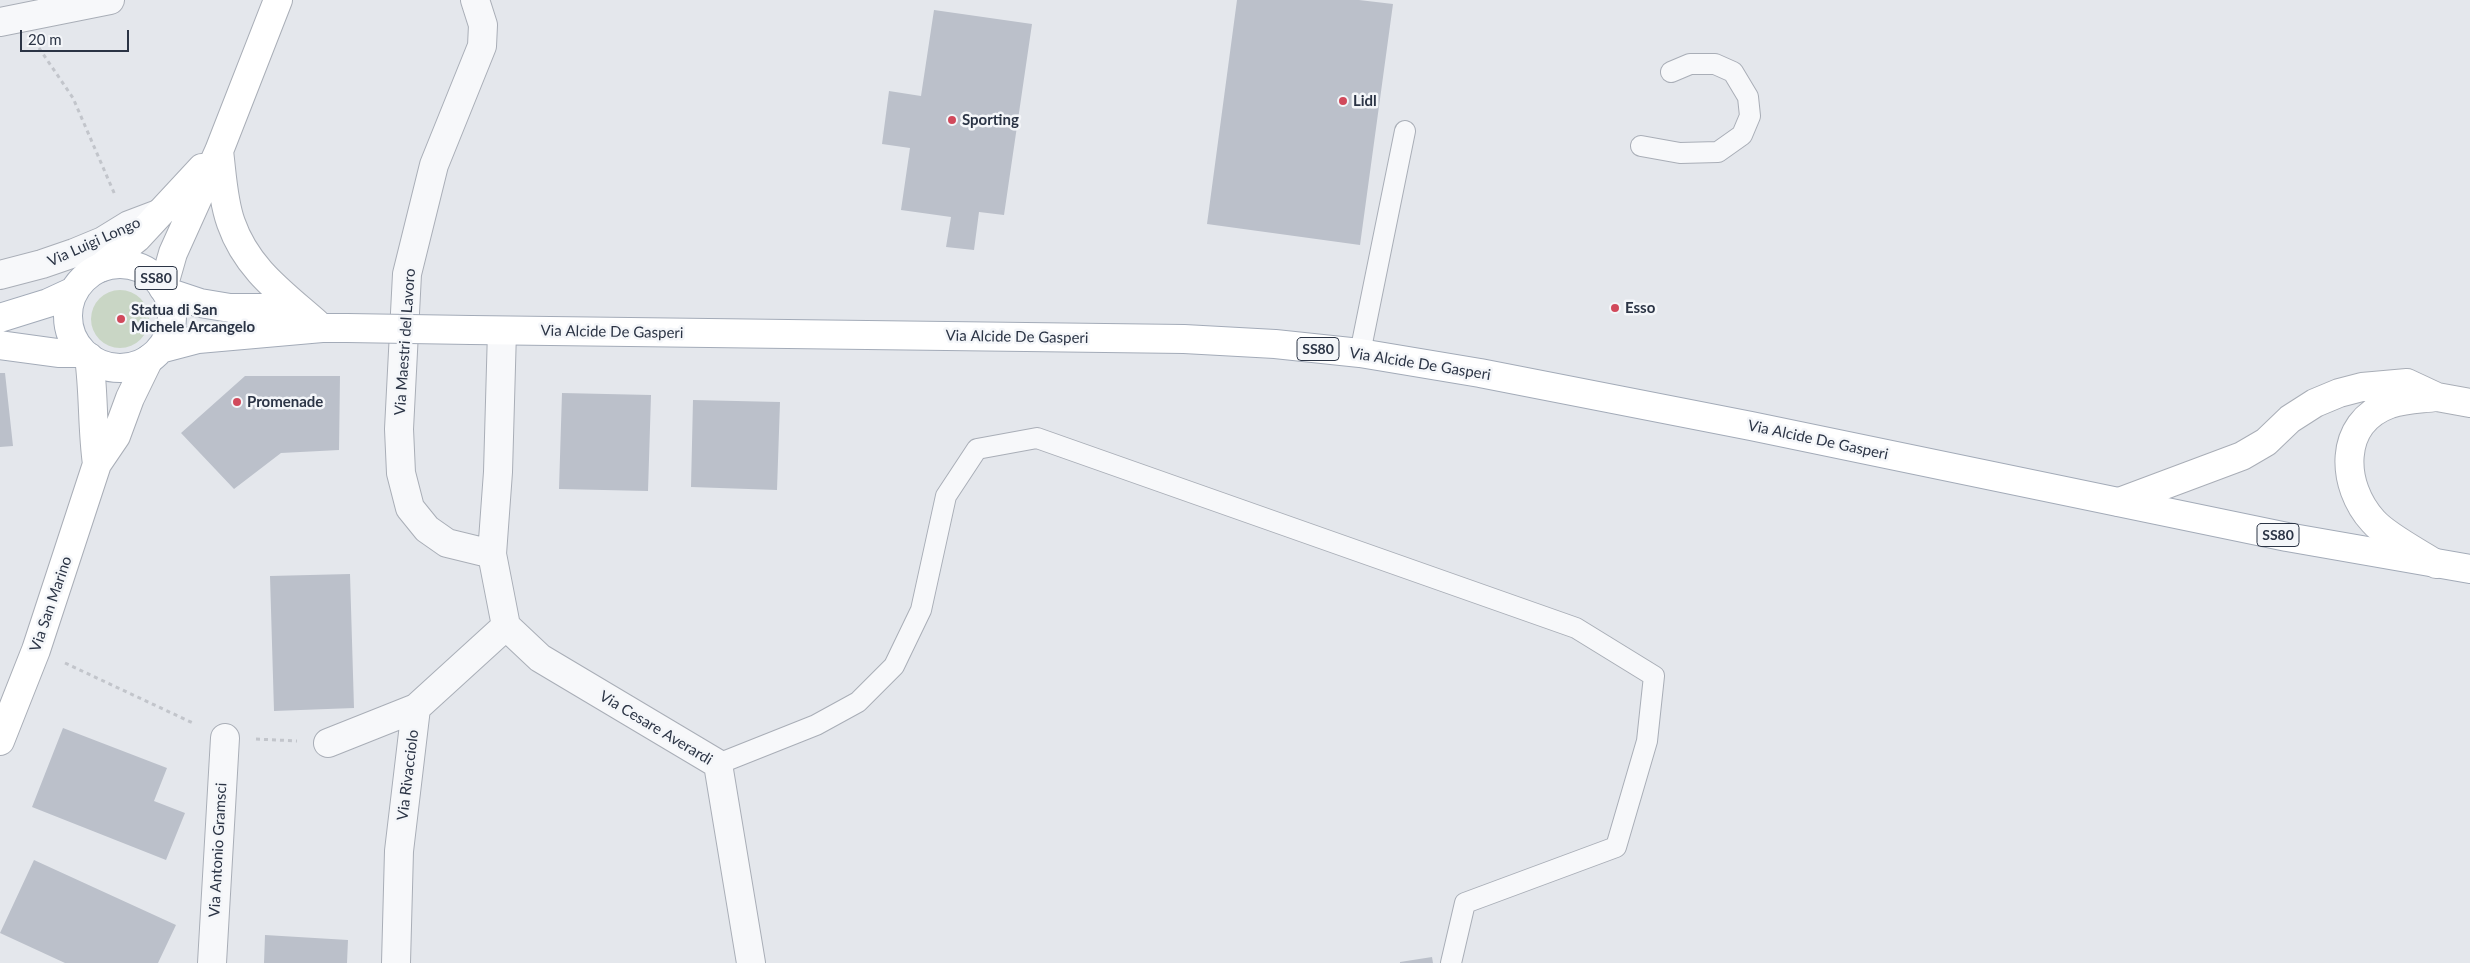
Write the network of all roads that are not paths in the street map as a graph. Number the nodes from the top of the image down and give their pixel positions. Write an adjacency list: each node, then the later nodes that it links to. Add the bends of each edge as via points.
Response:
1 (110, 0): 4 (street)
2 (278, 0): 8 (main road)
3 (475, 0): 25 (street, Via Maestri del Lavoro, via 483,25 482,46 434,165 407,274 399,429 401,473 410,508 427,528 447,543)
4 (6, 26)
5 (1672, 72): 7 (lane, via 1690,64 1715,64 1733,72 1748,97 1750,116 1742,135 1718,152 1680,153)
6 (1405, 131): 18 (lane)
7 (1640, 146)
8 (218, 150): 9 (main road); 12 (main road, via 173,254); 15 (main road, via 230,221 241,246 261,276)
9 (158, 214): 10 (main road, via 137,238); 11 (street, Via Luigi Longo, via 74,253)
10 (100, 268): 12 (main road, SS80, via 115,264 146,270); 13 (main road, SS80, via 84,277)
11 (0, 275)
12 (165, 290): 15 (main road, Via Alcide De Gasperi / SS80, via 200,303 230,308 273,308); 19 (main road, SS80, via 172,307 172,322 168,336)
13 (74, 291): 14 (main road, SS80); 20 (main road, via 69,302 68,324 76,345)
14 (0, 318)
15 (335, 328): 16 (main road, Via Alcide De Gasperi / SS80, bridge); 19 (main road, Via Alcide De Gasperi / SS80, via 198,339)
16 (502, 331): 18 (main road, Via Alcide De Gasperi / SS80, via 1184,339); 25 (street)
17 (0, 345): 20 (main road, SS80)
18 (1360, 353): 24 (main road, Via Alcide De Gasperi / SS80, via 1577,392)
19 (155, 354): 20 (main road, SS80, via 137,365 122,368 108,367); 23 (main road, Via San Marino, via 130,398 116,436)
20 (86, 355): 23 (main road, Via San Marino, via 92,378 93,433)
21 (2437, 397): 22 (main road); 24 (main road, via 2407,383 2362,387 2339,393 2290,419 2266,442 2242,456); 26 (main road, via 2389,405 2375,413 2353,437 2349,457 2353,490 2361,507 2375,524)
22 (2470, 403)
23 (98, 464): 31 (main road, Via San Marino, via 36,650)
24 (2119, 502): 26 (main road, Via Alcide De Gasperi / SS80)
25 (492, 554): 28 (street)
26 (2438, 565): 27 (main road, Via Alcide De Gasperi / SS80)
27 (2470, 569)
28 (506, 626): 29 (street, Via Rivacciolo); 33 (street, Via Cesare Averardi, via 540,658)
29 (416, 708): 32 (street); 35 (street, Via Rivacciolo, via 399,851)
30 (225, 738): 34 (street, Via Antonio Gramsci)
31 (0, 742)
32 (328, 743)
33 (718, 764): 36 (street, Via Cesare Averardi); 37 (lane, via 816,724 858,702 894,666 921,610 946,496 977,449 1037,438 1576,628 1654,676 1647,741 1616,847 1465,903)
34 (212, 963)
35 (396, 963)
36 (751, 963)
37 (1451, 963)

